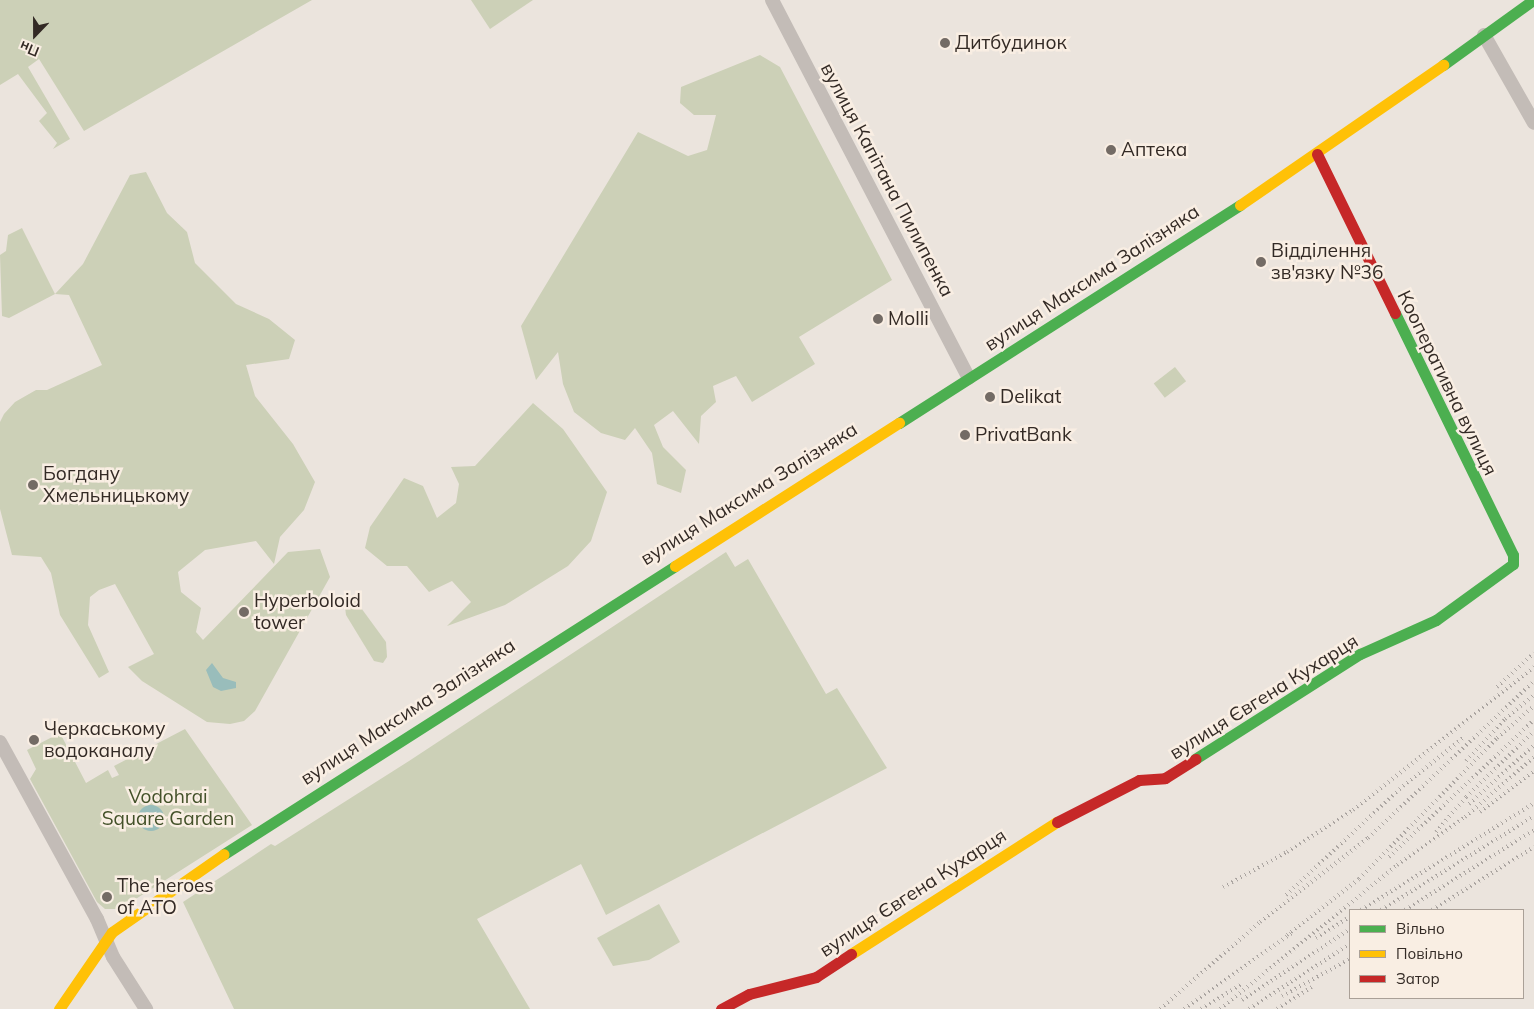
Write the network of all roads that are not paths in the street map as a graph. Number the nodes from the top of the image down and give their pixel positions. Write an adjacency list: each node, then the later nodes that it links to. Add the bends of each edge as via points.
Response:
1 (772, 0): 6 (street, вулиця Капітана Пилипенка)
2 (1533, 0): 3 (main road, вулиця Максима Залізняка)
3 (1484, 35): 4 (street); 5 (main road, вулиця Максима Залізняка)
4 (1534, 123)
5 (1317, 154): 6 (main road, вулиця Максима Залізняка); 7 (main road, Кооперативна вулиця)
6 (969, 378): 9 (main road, вулиця Максима Залізняка, via 255,832 140,910)
7 (1494, 519): 12 (main road, вулиця Євгена Кухарця, via 1513,555 1513,564 1436,620 1360,654 1165,778 1139,780 1040,831 816,977 749,994)
8 (0, 742): 9 (street)
9 (106, 940): 10 (main road, вулиця Максима Залізняка); 11 (street)
10 (59, 1009)
11 (146, 1009)
12 (722, 1009)

